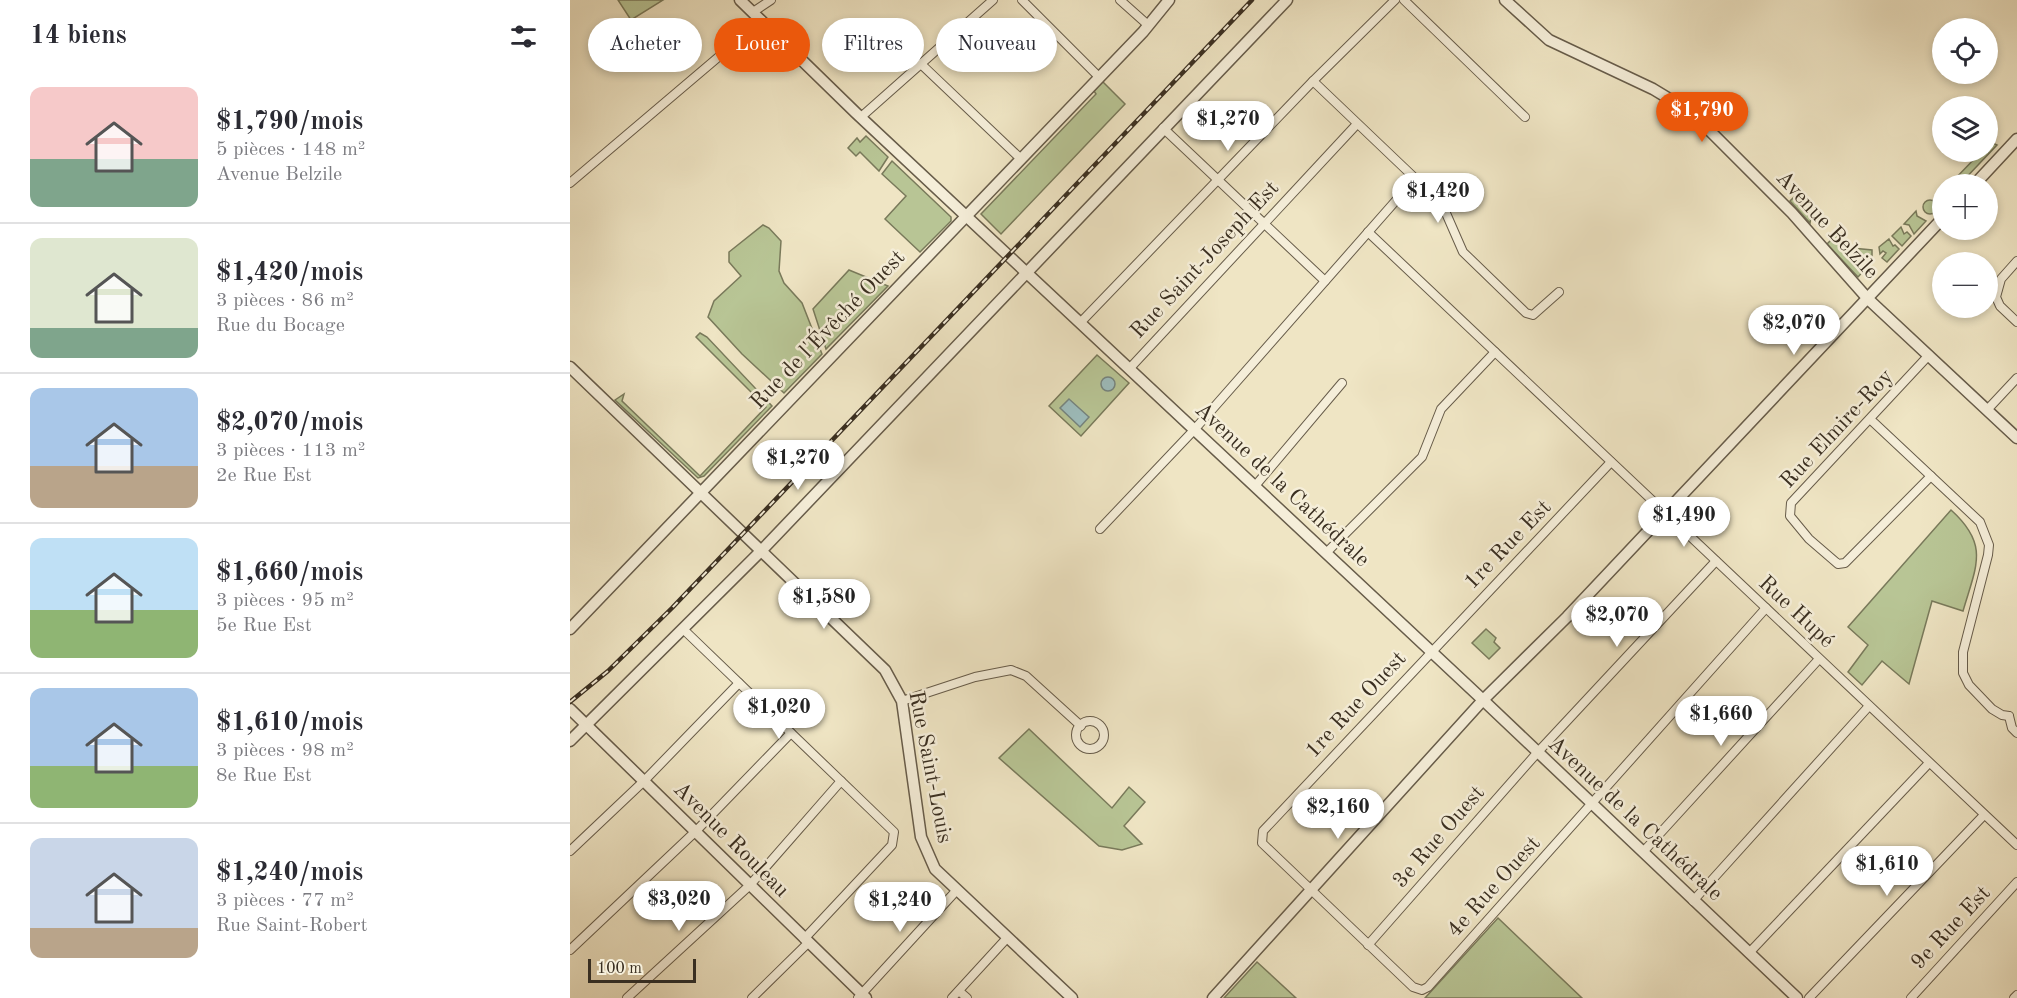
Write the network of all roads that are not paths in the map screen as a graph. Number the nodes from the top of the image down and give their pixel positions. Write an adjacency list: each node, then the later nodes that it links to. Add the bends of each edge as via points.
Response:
1 (740, 0): 11 (street, Avenue de la Cathédrale)
2 (771, 0): 11 (street)
3 (993, 0): 15 (street)
4 (1022, 0): 19 (street)
5 (1120, 0): 13 (street)
6 (1170, 0): 13 (street, Rue de l'Évêché Ouest)
7 (1287, 0): 24 (street)
8 (1395, 0): 20 (street)
9 (1404, 0): 22 (street)
10 (1505, 0): 39 (street, Avenue Belzile, via 1549,40 1653,89 1691,112)
11 (753, 12): 12 (street, Avenue de la Cathédrale)
12 (760, 18)
13 (1148, 25): 19 (street, Rue de l'Évêché Ouest)
14 (714, 61): 30 (street)
15 (924, 61)
16 (810, 67): 21 (street, Avenue de la Cathédrale)
17 (924, 67): 26 (street)
18 (912, 72): 21 (street)
19 (1099, 77): 26 (street, Rue de l'Évêché Ouest)
20 (1313, 81): 23 (street); 28 (street)
21 (861, 117): 31 (street, Avenue de la Cathédrale)
22 (1525, 117)
23 (1357, 124): 29 (street); 32 (street, Rue Saint-Joseph Est)
24 (1163, 128): 28 (street); 36 (street)
25 (2017, 139): 27 (street)
26 (1021, 159): 31 (street, Rue de l'Évêché Ouest)
27 (1984, 174)
28 (1219, 180): 32 (street); 41 (street)
29 (1414, 180): 34 (street); 38 (street, via 1442,204 1462,252 1526,313 1533,315)
30 (570, 183)
31 (966, 216): 36 (street, Avenue de la Cathédrale); 55 (street, Rue de l'Évêché Ouest)
32 (1265, 224): 37 (street); 45 (street, Rue Saint-Joseph Est)
33 (1932, 230): 39 (street)
34 (1368, 232): 37 (street); 42 (street, Rue Hupé)
35 (2017, 261): 40 (street, via 2001,279 1996,297)
36 (1026, 273): 41 (street, Avenue de la Cathédrale); 58 (street)
37 (1325, 281): 50 (street)
38 (1559, 292)
39 (1869, 298): 43 (street, Avenue Belzile); 56 (street)
40 (2017, 322)
41 (1080, 323): 45 (street, Avenue de la Cathédrale)
42 (1495, 352): 52 (street, Rue Hupé); 59 (street, via 1441,410 1422,457)
43 (1929, 355): 48 (street, Avenue Belzile); 49 (street, Rue Elmire-Roy)
44 (570, 367): 55 (street, Rue Saint-Louis)
45 (1130, 368): 50 (street, Avenue de la Cathédrale)
46 (2017, 378): 48 (street)
47 (1342, 383): 54 (street)
48 (1987, 410): 51 (street, Avenue Belzile)
49 (1870, 419): 53 (street); 53 (street, Rue Elmire-Roy, via 1791,503 1790,516 1809,538 1838,564 1845,563)
50 (1194, 430): 54 (street, Avenue de la Cathédrale); 57 (street)
51 (2017, 438)
52 (1611, 462): 56 (street, Rue Hupé); 64 (street, 1re Rue Est)
53 (1931, 476): 72 (street, via 1980,522 1985,533 1988,555 1963,652 1964,673 1968,685 1992,709)
54 (1255, 486): 59 (street, Avenue de la Cathédrale)
55 (699, 493): 58 (street, Rue Saint-Louis); 62 (street, Rue de l'Évêché Ouest)
56 (1665, 513): 60 (street, Rue Hupé); 67 (street)
57 (1100, 529)
58 (762, 550): 63 (street); 68 (street, Rue Saint-Louis, via 885,670)
59 (1326, 553): 64 (street, Avenue de la Cathédrale)
60 (1716, 561): 61 (street, Rue Hupé); 78 (street, 3e Rue Ouest)
61 (1766, 608): 65 (street, Rue Hupé); 82 (street, 4e Rue Ouest)
62 (570, 628)
63 (682, 629): 66 (street); 73 (street)
64 (1431, 652): 67 (street, Avenue de la Cathédrale); 91 (street, 1re Rue Ouest, via 1263,831 1262,843)
65 (1819, 658): 69 (street, Rue Hupé); 87 (street)
66 (739, 683): 75 (street); 80 (street)
67 (1483, 700): 78 (street, Avenue de la Cathédrale); 91 (street)
68 (902, 701): 74 (street, via 975,677 1011,670 1026,676); 90 (street, Rue Saint-Louis, via 921,837 934,869)
69 (1869, 706): 79 (street, Rue Hupé); 92 (street)
70 (2017, 708): 72 (street)
71 (570, 709): 73 (street, Avenue Rouleau)
72 (2009, 716): 76 (street)
73 (587, 725): 77 (street); 80 (street, Avenue Rouleau)
74 (1081, 726)
75 (790, 733): 81 (street); 84 (street)
76 (2017, 733)
77 (570, 741)
78 (1537, 753): 82 (street, Avenue de la Cathédrale); 95 (street, 3e Rue Ouest)
79 (1929, 763): 83 (street, Rue Hupé); 97 (street)
80 (644, 781): 84 (street, Avenue Rouleau); 86 (street)
81 (841, 781): 89 (street); 94 (street, via 894,832 892,845)
82 (1592, 805): 87 (street, Avenue de la Cathédrale); 95 (street, 4e Rue Ouest, via 1428,987 1413,987)
83 (1984, 815): 85 (street, Rue Hupé); 107 (street)
84 (696, 831): 89 (street, Avenue Rouleau); 96 (street)
85 (2017, 845)
86 (570, 851)
87 (1643, 852): 92 (street, Avenue de la Cathédrale)
88 (2017, 882): 108 (street, 9e Rue Est)
89 (750, 885): 94 (street, Avenue Rouleau); 100 (street)
90 (957, 891): 93 (street, Rue Saint-Louis); 99 (street)
91 (1311, 891): 95 (street); 105 (street)
92 (1693, 901): 97 (street, Avenue de la Cathédrale)
93 (1007, 938): 98 (street); 104 (street, Rue Saint-Louis)
94 (806, 941): 99 (street, Avenue Rouleau); 101 (street)
95 (1368, 945)
96 (570, 950)
97 (1749, 953): 106 (street, Avenue de la Cathédrale)
98 (959, 991): 102 (street); 103 (street)
99 (862, 997)
100 (627, 998)
101 (752, 998)
102 (952, 998)
103 (967, 998)
104 (1072, 998)
105 (1213, 998)
106 (1797, 998)
107 (1809, 998)
108 (1911, 998)

